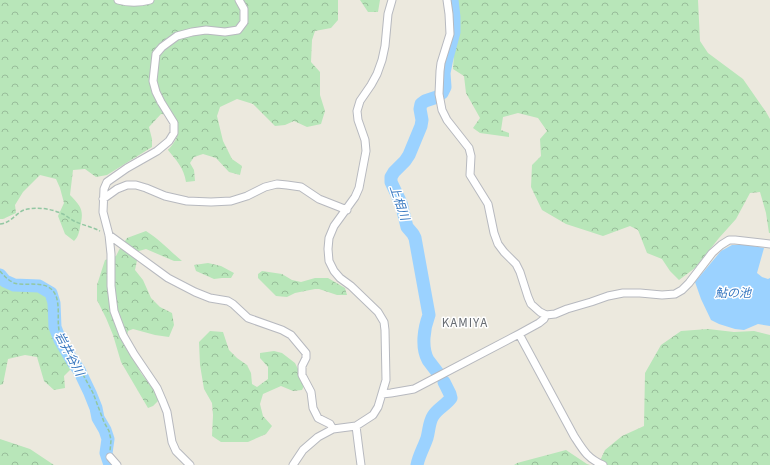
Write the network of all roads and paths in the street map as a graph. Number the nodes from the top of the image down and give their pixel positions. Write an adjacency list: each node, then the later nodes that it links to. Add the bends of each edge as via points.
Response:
1 (118, 0): 2 (street)
2 (150, 0)
3 (239, 0): 6 (street, via 244,9 244,22 238,30 206,30 177,36 162,46 156,54 153,81 156,92 174,123 174,133 157,151 106,182)
4 (392, 0): 7 (street, via 382,60 357,111 366,151 359,188)
5 (447, 0): 12 (street, via 450,34 441,63 439,96 442,110 469,148 470,175 488,204 498,244 516,264 531,304)
6 (103, 199): 7 (street, via 127,184 187,201 211,202 231,200 265,187 287,184 301,187 319,199); 9 (street, via 103,212)
7 (347, 210): 14 (street, via 334,226 329,238 329,261 340,278 378,312 384,322 386,380)
8 (0, 224): 9 (path, via 23,211 34,208 46,209)
9 (109, 235): 16 (street, via 168,278 210,298 228,301 248,318 291,335 306,353 302,375 311,392 313,408 318,418); 19 (street, via 114,311 123,335 164,402 176,451)
10 (770, 244): 12 (street, via 729,240 712,253 689,283 675,294 623,293)
11 (0, 271): 17 (path, via 7,280 37,284 49,288 55,294 59,330 93,393 109,431)
12 (546, 315): 13 (street, via 539,323)
13 (519, 334): 14 (street, via 414,389); 22 (street, via 580,446 593,461)
14 (382, 394): 15 (street, via 373,416)
15 (356, 426): 16 (street); 21 (street)
16 (334, 429): 20 (street, via 318,437 303,450)
17 (110, 457): 18 (street)
18 (117, 465)
19 (190, 465)
20 (293, 465)
21 (361, 465)
22 (603, 465)

